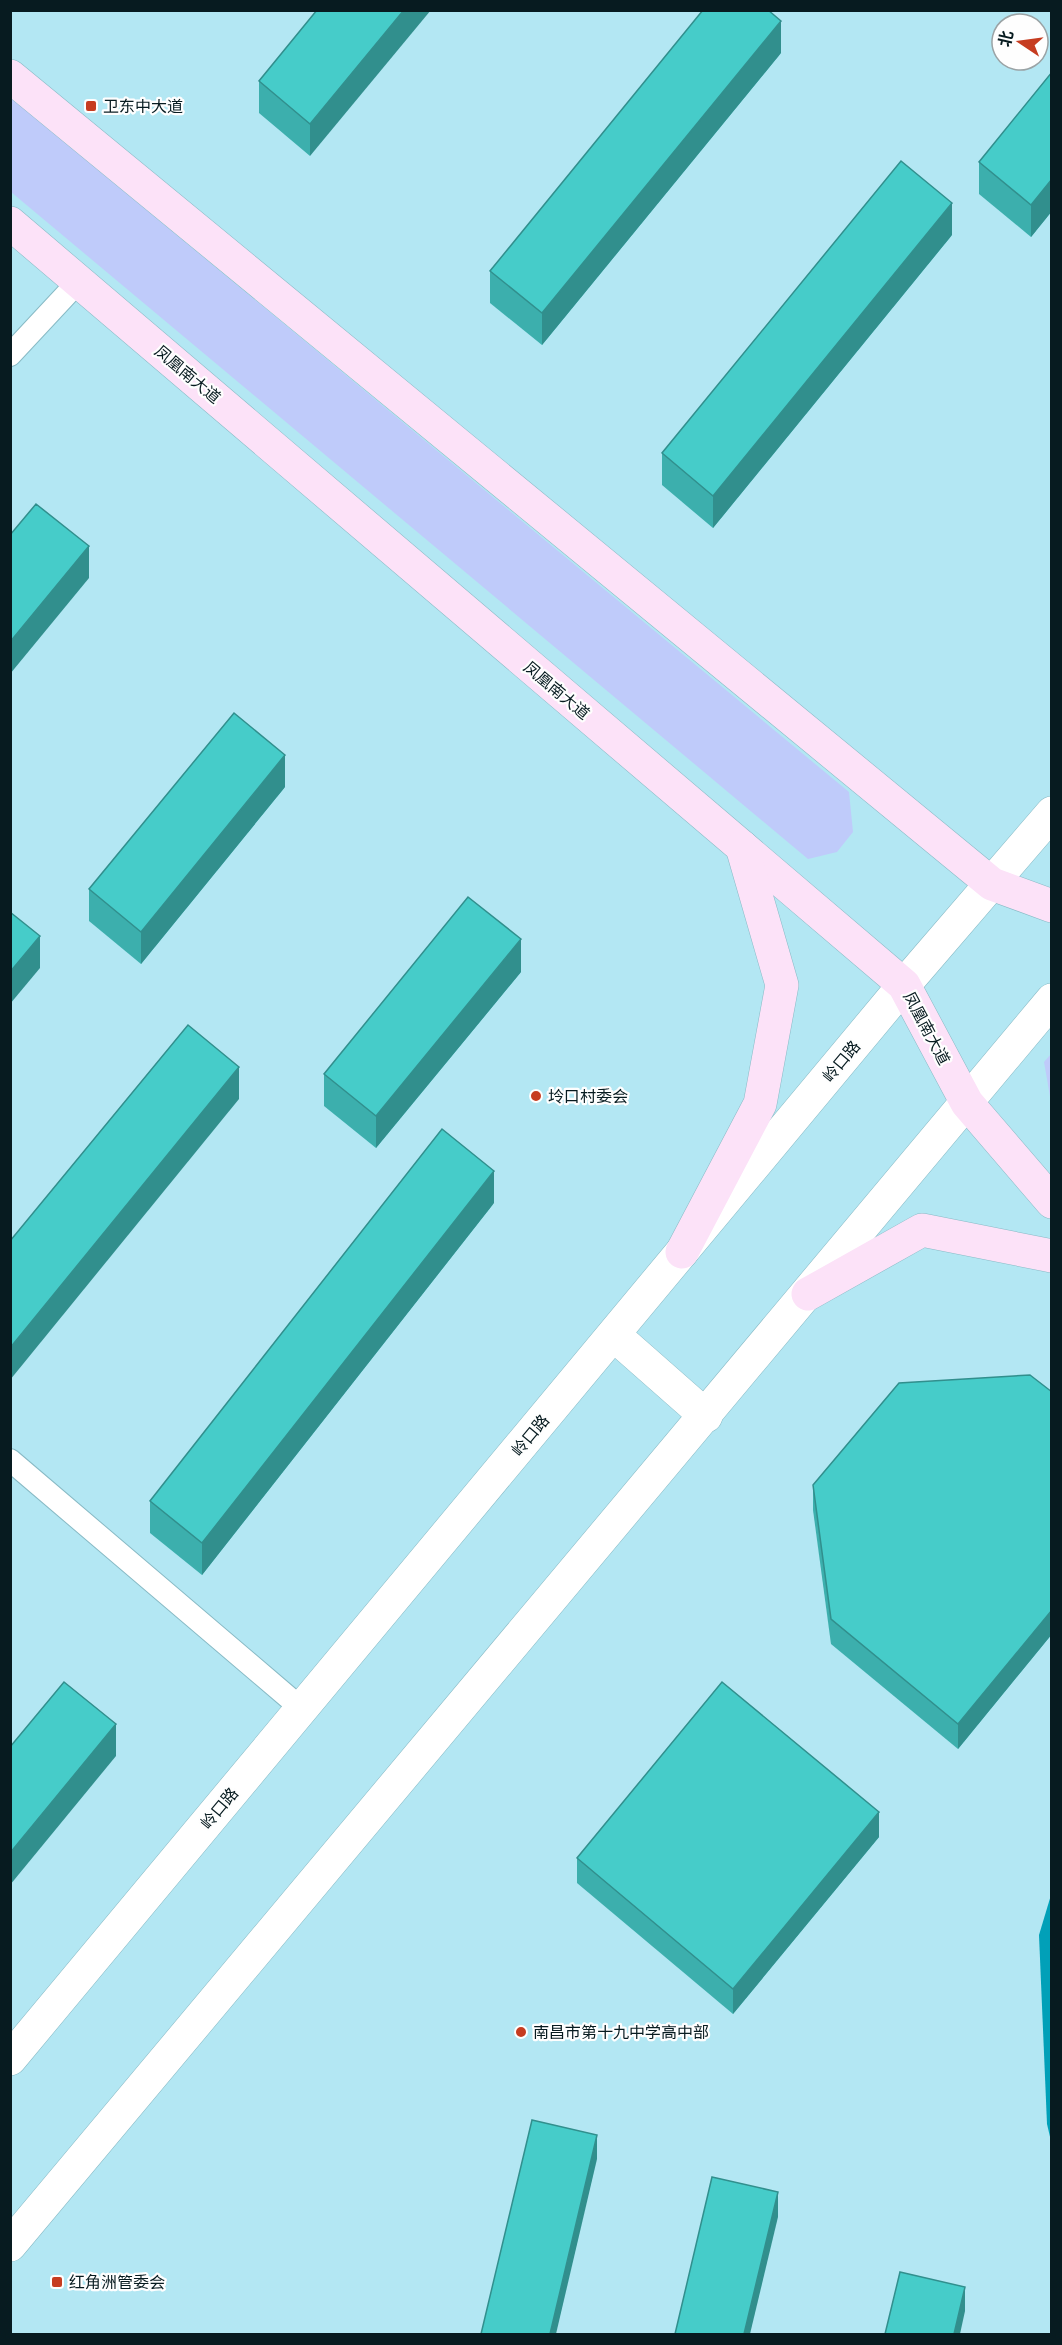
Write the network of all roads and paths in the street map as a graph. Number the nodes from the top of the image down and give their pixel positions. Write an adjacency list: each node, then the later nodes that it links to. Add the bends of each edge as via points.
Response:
1 (10, 76): 7 (main road)
2 (13, 226): 3 (main road, 凤凰南大道)
3 (79, 281): 4 (lane); 6 (main road, 凤凰南大道)
4 (10, 355)
5 (1052, 813): 7 (street, 岭口路)
6 (742, 847): 9 (main road, 凤凰南大道); 13 (main road, via 782,985 760,1104)
7 (992, 884): 8 (main road); 9 (street, 岭口路)
8 (1052, 906)
9 (904, 985): 11 (main road, 凤凰南大道); 13 (street, 岭口路)
10 (1052, 1000): 11 (street)
11 (967, 1103): 12 (main road, 凤凰南大道); 15 (street)
12 (1052, 1202)
13 (682, 1252): 16 (street, 岭口路)
14 (1052, 1256): 15 (main road, via 921,1230)
15 (808, 1294): 17 (street)
16 (614, 1335): 17 (street); 19 (street, 岭口路)
17 (706, 1416): 21 (street)
18 (10, 1460): 19 (lane)
19 (302, 1708): 20 (street, 岭口路)
20 (10, 2059)
21 (10, 2246)

